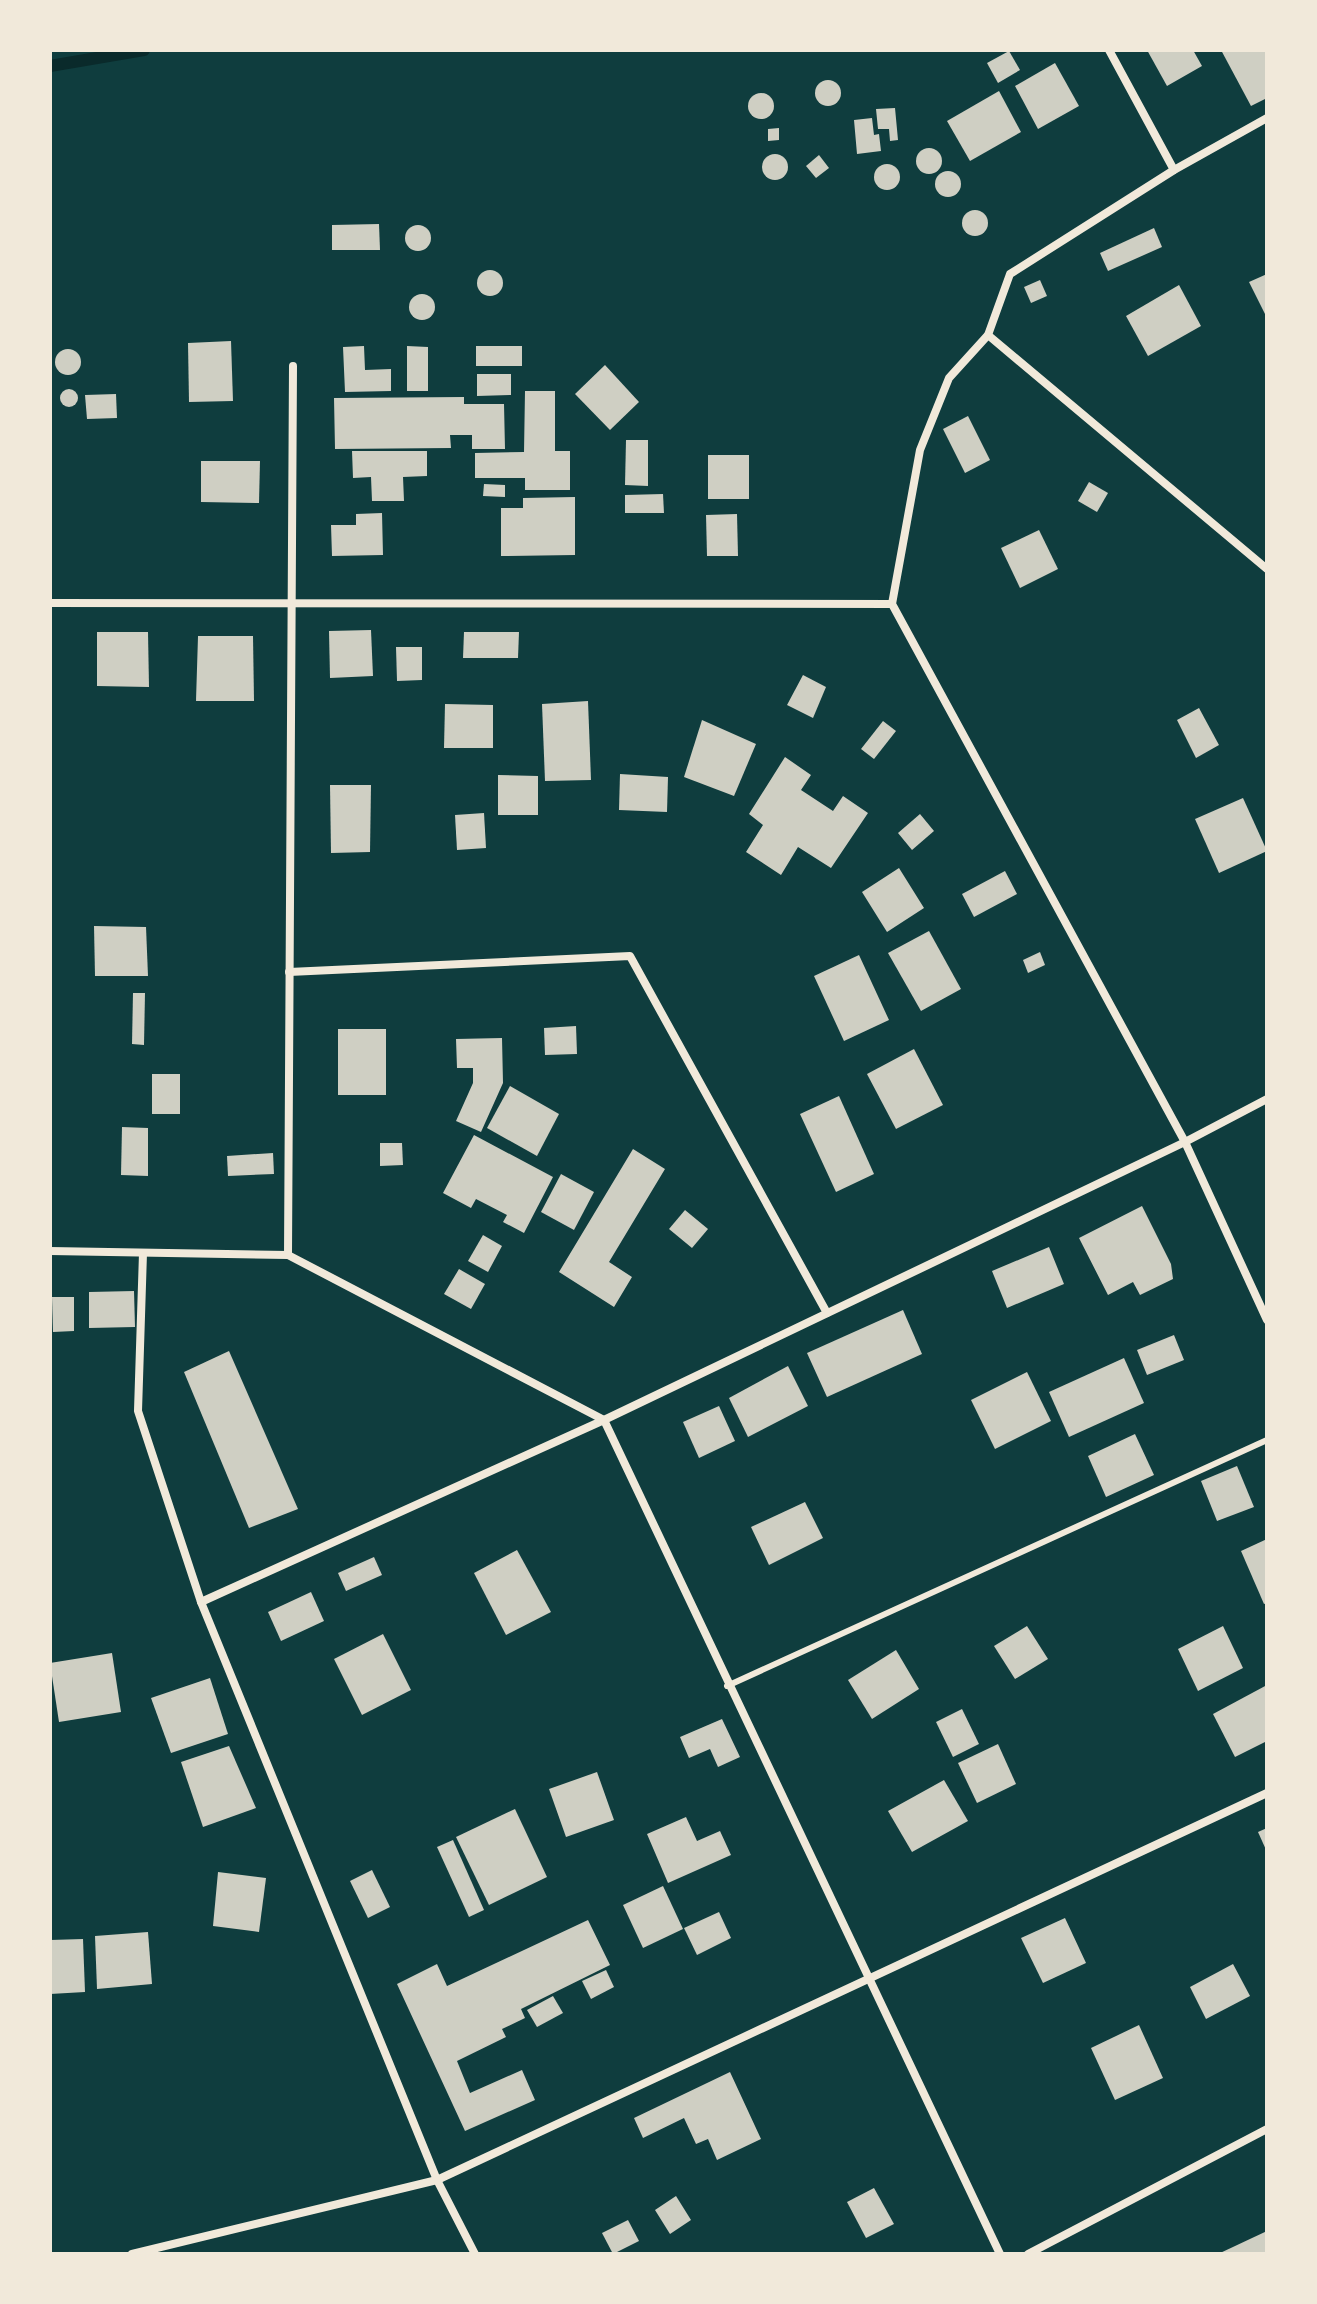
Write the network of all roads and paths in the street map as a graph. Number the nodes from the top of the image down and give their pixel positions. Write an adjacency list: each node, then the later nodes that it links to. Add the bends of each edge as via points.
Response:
1 (1109, 50): 3 (street)
2 (1267, 118): 3 (street)
3 (1174, 170): 4 (street, via 1010,274)
4 (988, 335): 6 (street); 9 (street, via 949,378 920,450)
5 (293, 366): 8 (street)
6 (1267, 569)
7 (50, 603): 8 (street)
8 (291, 603): 9 (street); 10 (street)
9 (892, 604): 12 (street)
10 (289, 972): 15 (street); 16 (street, via 630,956)
11 (1267, 1099): 12 (street)
12 (1185, 1142): 16 (street); 17 (street)
13 (50, 1251): 14 (street)
14 (143, 1253): 15 (street); 20 (street, via 138,1411)
15 (288, 1255): 18 (street)
16 (827, 1313): 18 (street)
17 (1267, 1320)
18 (604, 1420): 20 (street); 21 (street)
19 (1267, 1440): 21 (lane)
20 (201, 1602): 25 (street)
21 (727, 1686): 23 (street)
22 (1267, 1793): 23 (street)
23 (869, 1981): 25 (street); 28 (street)
24 (1267, 2129): 29 (street)
25 (437, 2180): 26 (street); 27 (street)
26 (132, 2254)
27 (475, 2254)
28 (1000, 2254)
29 (1028, 2254)

